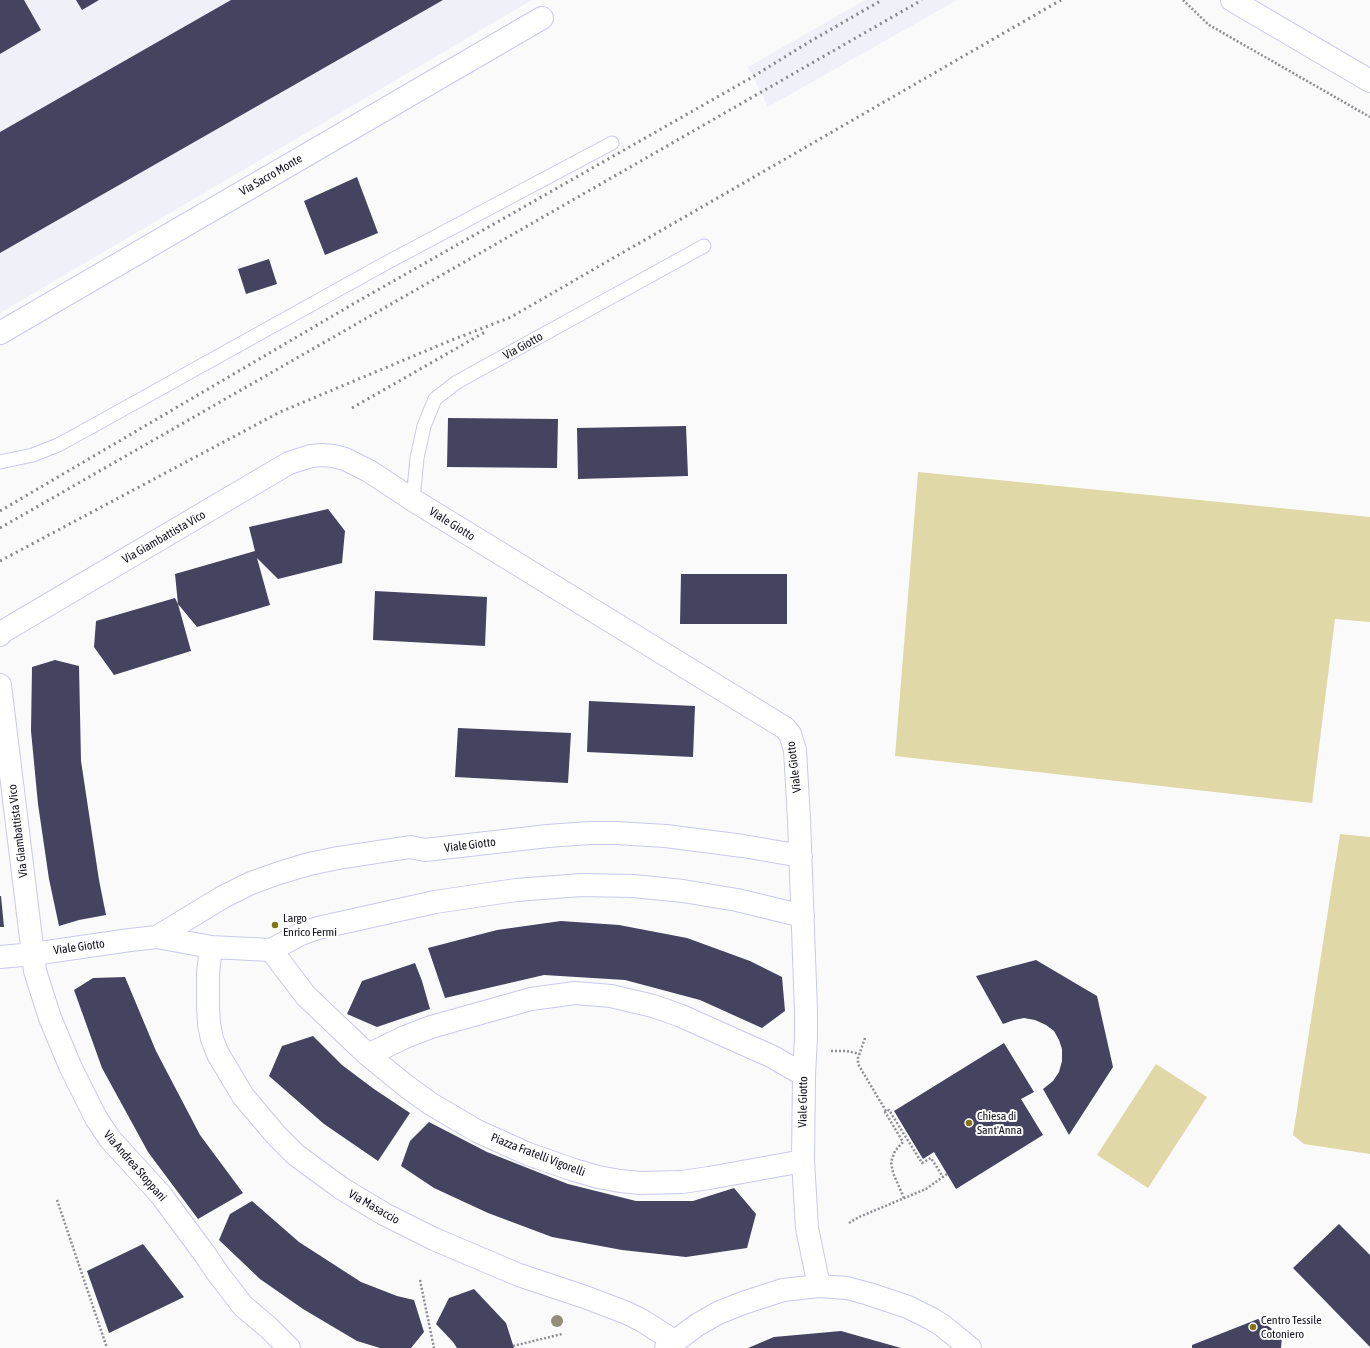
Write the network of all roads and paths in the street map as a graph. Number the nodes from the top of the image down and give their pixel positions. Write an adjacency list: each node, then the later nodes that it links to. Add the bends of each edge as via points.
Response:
1 (1182, 0): 5 (path, via 1209,24)
2 (1232, 0): 4 (street)
3 (542, 18): 8 (street, Via Sacro Monte)
4 (1370, 81)
5 (1370, 118)
6 (612, 143): 10 (lane, via 386,263 58,445 33,455)
7 (704, 246): 11 (lane, Via Giotto, via 457,382 435,399 424,426 416,458)
8 (0, 333)
9 (333, 456): 11 (street, Viale Giotto, via 369,471); 12 (street, Via Giambattista Vico, via 311,456 289,463)
10 (0, 462)
11 (413, 500): 14 (street, Viale Giotto, via 785,728 790,734 795,750)
12 (0, 635)
13 (0, 685): 19 (street, Via Giambattista Vico)
14 (801, 856): 15 (street, Viale Giotto); 16 (street, Viale Giotto, via 666,836 616,833 554,835 425,850 410,848 338,858 279,872 223,897)
15 (803, 916): 18 (street, via 737,900 684,891 633,886 581,885 516,890 435,902 318,928); 25 (street, Viale Giotto, via 806,1011)
16 (157, 937): 17 (street, Viale Giotto); 19 (street, Viale Giotto)
17 (211, 947): 18 (street, Viale Giotto); 36 (street, Via Masaccio, via 208,1006 212,1039 243,1096 296,1155 341,1188 384,1214 434,1239 518,1275 627,1313 643,1321)
18 (271, 950): 24 (street, Piazza Fratelli Vigorelli, via 306,996)
19 (33, 954): 20 (street, Viale Giotto); 39 (street, Via Andrea Stoppani, via 34,971 50,1018 70,1068 96,1118 114,1144 162,1195 243,1306)
20 (0, 957)
21 (865, 1038): 23 (path)
22 (829, 1051): 23 (path)
23 (860, 1054): 26 (path, via 858,1064)
24 (368, 1055): 25 (street, via 431,1027 531,999 575,993 611,996 679,1015 773,1057); 27 (street, Piazza Fratelli Vigorelli, via 430,1104 476,1131 551,1163 598,1177 641,1183 682,1182)
25 (804, 1075): 27 (street, Viale Giotto)
26 (886, 1111): 29 (path, via 889,1110 922,1163 931,1158); 30 (path, via 884,1112 903,1142 895,1151 891,1162)
27 (803, 1161): 34 (street, Viale Giotto, via 807,1228)
28 (947, 1174): 29 (path)
29 (943, 1177): 30 (path, via 926,1189)
30 (904, 1198): 32 (path)
31 (57, 1200): 38 (path)
32 (849, 1223)
33 (420, 1280): 40 (path)
34 (819, 1286): 36 (street, via 783,1290 743,1303 697,1325); 41 (street, via 846,1288 908,1307 943,1326)
35 (562, 1334): 37 (path)
36 (670, 1344)
37 (513, 1346)
38 (107, 1348)
39 (289, 1348)
40 (434, 1348)
41 (970, 1348)

